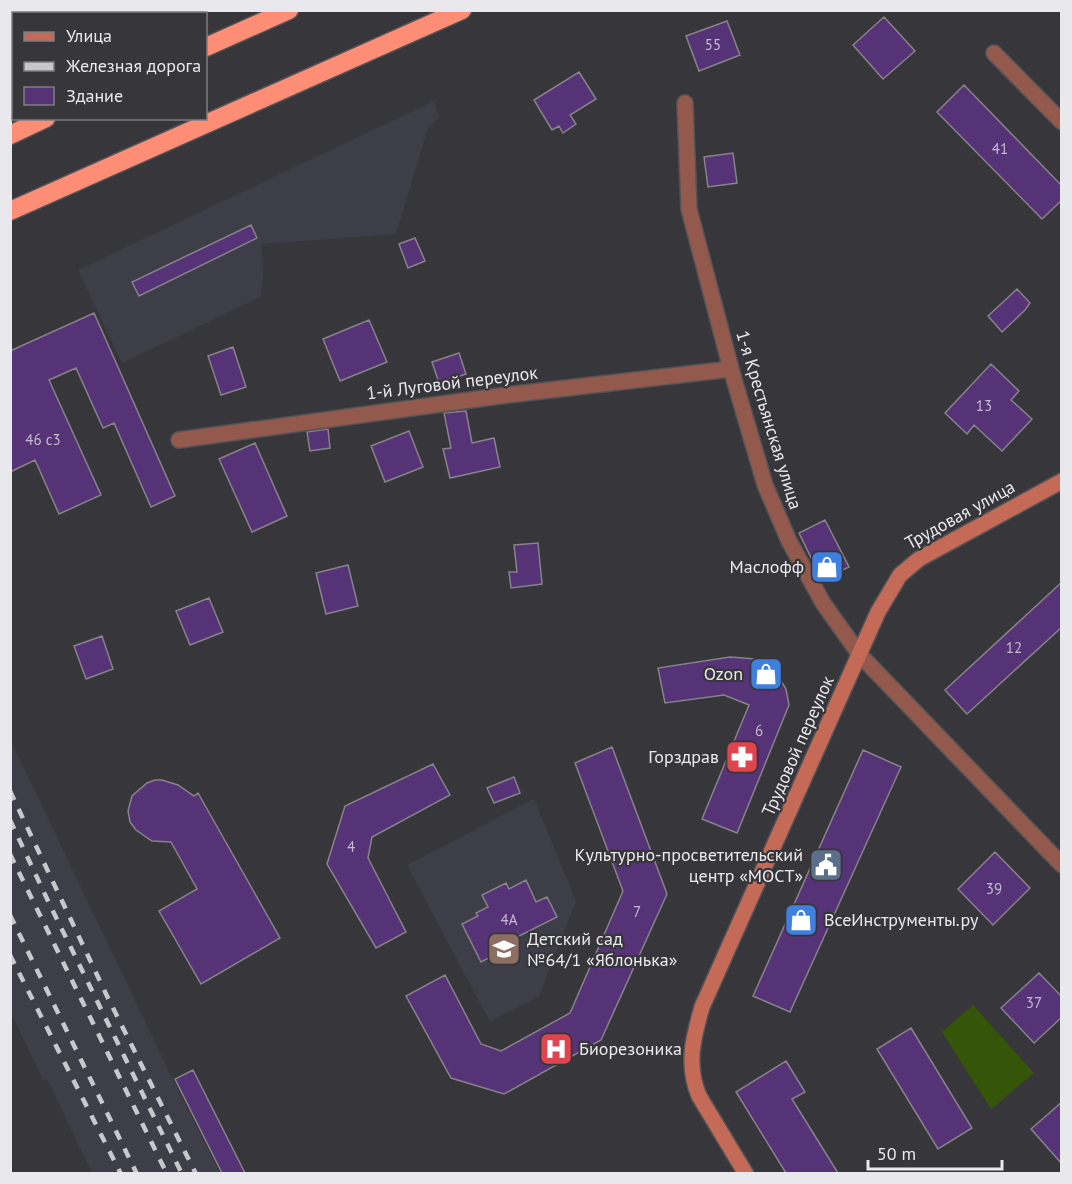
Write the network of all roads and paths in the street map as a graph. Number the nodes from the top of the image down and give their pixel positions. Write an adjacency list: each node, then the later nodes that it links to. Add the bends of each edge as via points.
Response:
1 (289, 10): 3 (highway)
2 (462, 10): 9 (highway)
3 (207, 47)
4 (994, 52): 7 (street)
5 (685, 103): 10 (street, 1-я Крестьянская улица, via 689,209)
6 (42, 120): 8 (highway)
7 (1062, 122)
8 (10, 135)
9 (10, 211)
10 (731, 369): 11 (street, 1-й Луговой переулок); 14 (street, 1-я Крестьянская улица, via 765,485 789,540 823,603)
11 (179, 440)
12 (1062, 481): 13 (main road, Трудовая улица, via 919,559 900,575)
13 (888, 594): 14 (main road, Трудовой переулок)
14 (860, 655): 15 (street, 1-я Крестьянская улица); 16 (main road, Трудовой переулок, via 702,1007 693,1038 693,1083)
15 (1062, 865)
16 (746, 1173)

